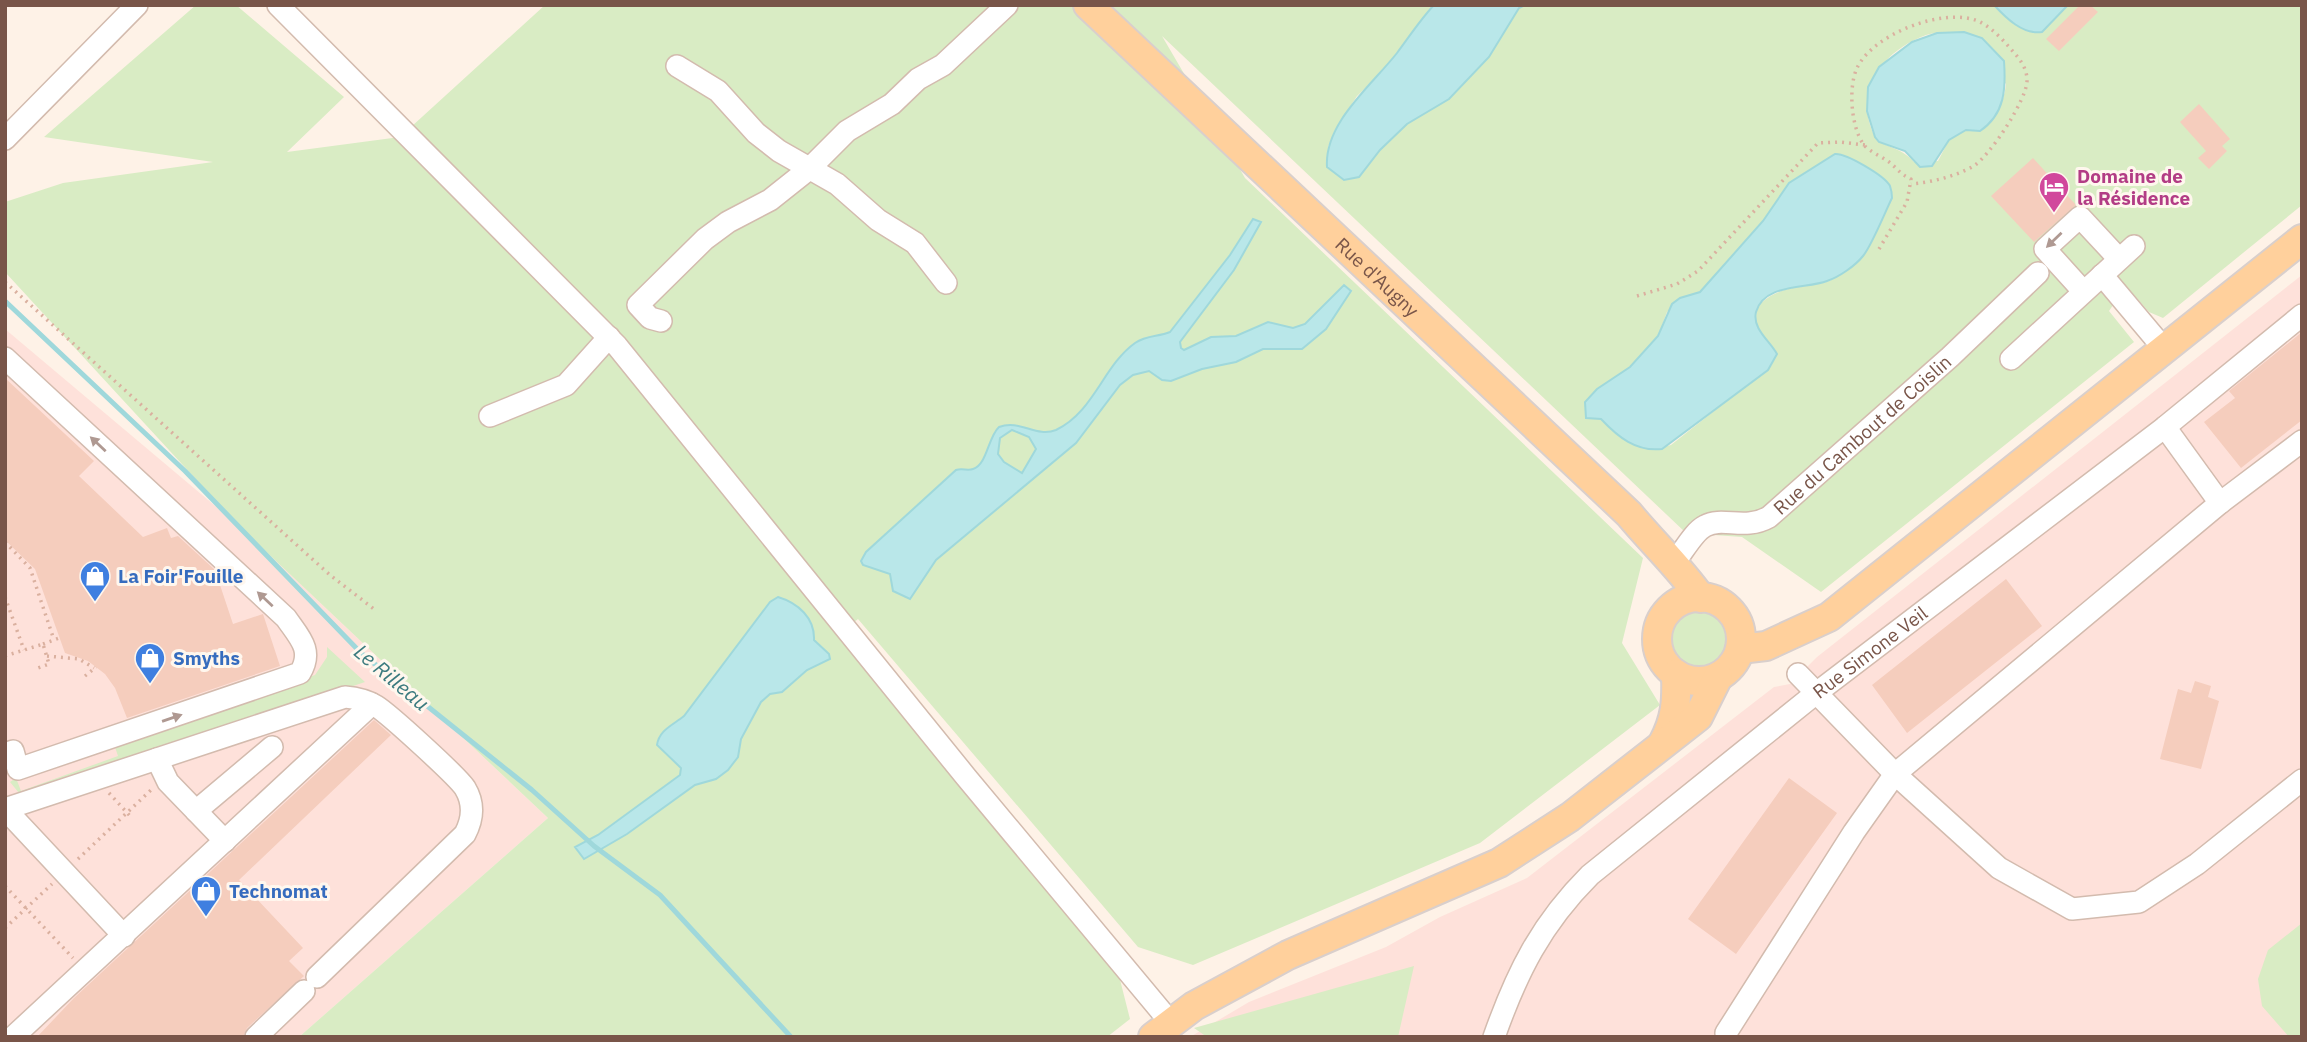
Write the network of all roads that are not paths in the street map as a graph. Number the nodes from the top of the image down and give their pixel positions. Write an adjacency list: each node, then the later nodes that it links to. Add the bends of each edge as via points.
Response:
1 (136, 5): 6 (street)
2 (278, 5): 15 (street)
3 (1007, 5): 7 (street, via 943,65 847,131)
4 (1088, 5): 23 (main road, Rue d'Augny, via 1629,514)
5 (677, 66): 7 (street, via 718,91 756,133)
6 (5, 139)
7 (809, 169): 11 (street, via 837,184 878,220 915,243); 14 (street, via 770,200 705,239 638,305 650,318)
8 (2302, 239): 16 (main road)
9 (2038, 273): 23 (street, Rue du Cambout de Coislin, via 1769,517 1757,524 1703,526)
10 (2102, 275): 12 (street); 12 (street, one-way to 12, via 2127,253 2080,217 2045,249); 16 (street)
11 (946, 283)
12 (2083, 291): 18 (street)
13 (2302, 315): 20 (street, Rue Simone Veil)
14 (662, 321)
15 (609, 337): 19 (street, via 566,384); 44 (street, via 966,777)
16 (2165, 349): 27 (main road, via 1829,617)
17 (5, 358): 36 (street, one-way to 17, via 13,751 18,769 300,673 307,661 307,649 286,618)
18 (2011, 359)
19 (490, 416)
20 (2165, 427): 22 (street); 32 (street, Rue Simone Veil)
21 (2302, 441): 22 (street)
22 (2220, 503): 38 (street)
23 (1668, 559): 24 (main road, Rue d'Augny); 25 (main road, via 1666,597)
24 (1702, 598): 25 (main road); 26 (main road, via 1721,604)
25 (1672, 607): 29 (main road, via 1657,631 1657,645 1661,658)
26 (1736, 620): 27 (main road); 28 (main road)
27 (1800, 632): 28 (main road, via 1766,646)
28 (1740, 649): 31 (main road, via 1728,670)
29 (1676, 674): 31 (main road, via 1694,681); 34 (main road, via 1675,715)
30 (1798, 674): 32 (street)
31 (1718, 677): 34 (main road, via 1698,717)
32 (1815, 694): 38 (street); 48 (street, Rue Simone Veil, via 1590,875 1559,906 1535,942)
33 (372, 704): 37 (street, via 345,697); 42 (street); 47 (street, via 464,786 471,824 466,834)
34 (1662, 745): 44 (main road, via 1570,817 1499,863 1288,955 1238,980)
35 (272, 747): 41 (street)
36 (5, 754)
37 (156, 759): 40 (street); 41 (street, via 168,782)
38 (1895, 774): 39 (street, via 1999,868 2072,909 2139,902 2197,864); 45 (street)
39 (2302, 780)
40 (5, 809): 43 (street)
41 (196, 811): 42 (street)
42 (225, 841): 43 (street)
43 (124, 936): 46 (street)
44 (1162, 1030)
45 (1726, 1033)
46 (13, 1037)
47 (256, 1037)
48 (1494, 1037)

